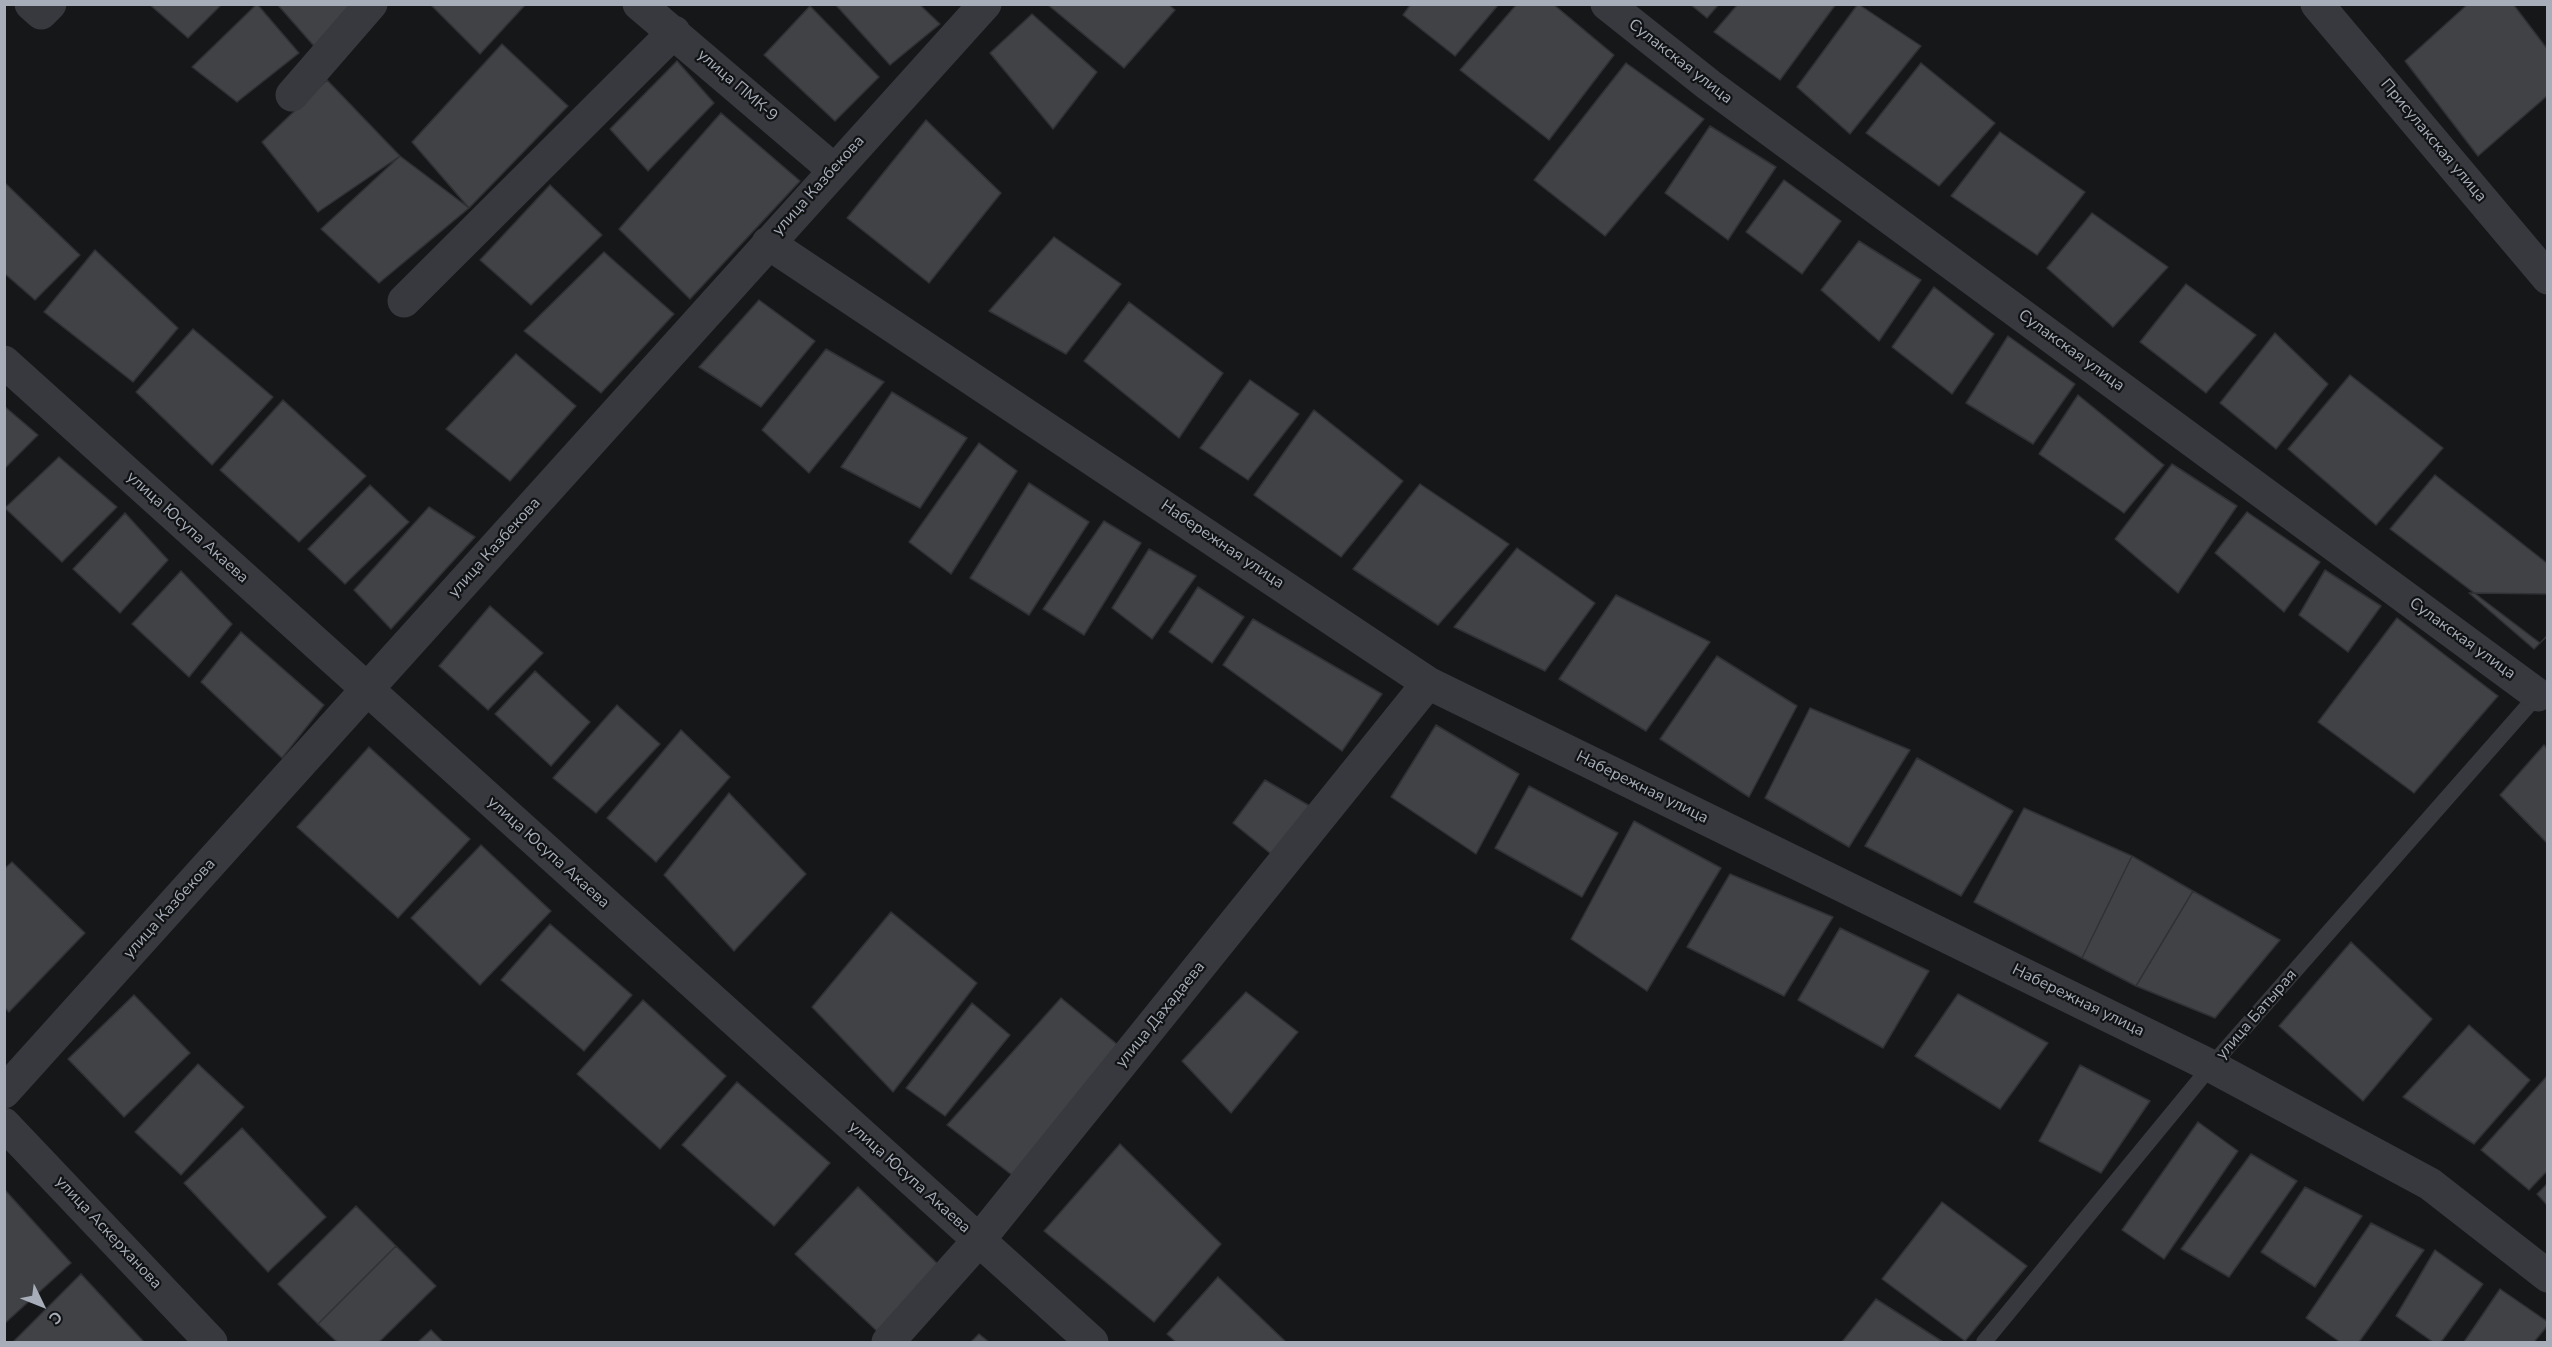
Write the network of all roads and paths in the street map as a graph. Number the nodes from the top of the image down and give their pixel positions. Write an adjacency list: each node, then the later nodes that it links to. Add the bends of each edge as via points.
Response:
1 (32, 4): 2 (street, via 41,13)
2 (50, 4)
3 (371, 4): 9 (street)
4 (639, 4): 8 (street, улица ПМК-9)
5 (985, 4): 10 (street, улица Казбекова)
6 (1607, 4): 16 (street, Сулакская улица, via 1709,85)
7 (2317, 4): 12 (street, Присулакская улица)
8 (674, 32): 10 (street, улица ПМК-9); 13 (street)
9 (292, 95)
10 (834, 170): 11 (street, улица Казбекова)
11 (768, 243): 15 (street, Набережная улица); 17 (street, улица Казбекова)
12 (2547, 278)
13 (404, 301)
14 (4, 362): 17 (street, улица Юсупа Акаева)
15 (1428, 683): 18 (street, Набережная улица); 21 (street, улица Дахадаева)
16 (2542, 689): 18 (lane, улица Батырая)
17 (367, 691): 19 (street, улица Казбекова); 21 (street, улица Юсупа Акаева)
18 (2211, 1066): 22 (street, Набережная улица, via 2430,1184); 26 (lane, улица Батырая)
19 (4, 1092)
20 (4, 1124): 23 (street, улица Аскерханова)
21 (979, 1240): 24 (street, улица Дахадаева); 25 (street, улица Юсупа Акаева)
22 (2547, 1276)
23 (211, 1342)
24 (888, 1342)
25 (1092, 1342)
26 (1984, 1342)

